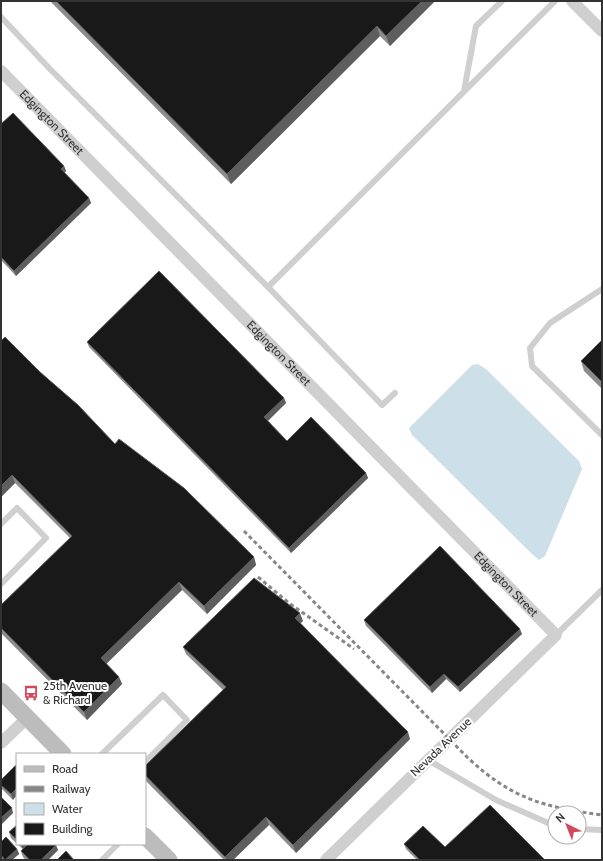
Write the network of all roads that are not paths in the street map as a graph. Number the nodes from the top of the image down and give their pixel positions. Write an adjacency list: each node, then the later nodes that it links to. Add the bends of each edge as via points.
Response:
1 (502, 1): 7 (lane, via 476,26)
2 (555, 1): 7 (lane)
3 (572, 1): 5 (street)
4 (1, 17): 8 (lane)
5 (602, 31)
6 (1, 71): 15 (street, Edgington Street)
7 (464, 91): 8 (lane)
8 (268, 287): 10 (lane, via 382,405)
9 (602, 289): 11 (lane, via 550,323 530,348 532,366)
10 (395, 393)
11 (602, 435)
12 (1, 524): 13 (lane, via 17,508 46,538)
13 (1, 584)
14 (602, 590): 15 (lane)
15 (556, 635): 21 (street, Nevada Avenue)
16 (1, 691): 17 (main road)
17 (28, 718): 18 (street); 19 (main road)
18 (1, 743)
19 (62, 753)
20 (103, 753): 22 (lane, via 163,695 187,720)
21 (428, 760): 23 (lane, via 496,800); 30 (street, Nevada Avenue)
22 (146, 761)
23 (547, 822)
24 (587, 829): 25 (lane)
25 (602, 830)
26 (146, 837): 29 (main road)
27 (117, 845): 28 (lane)
28 (102, 860)
29 (168, 860)
30 (326, 860)

